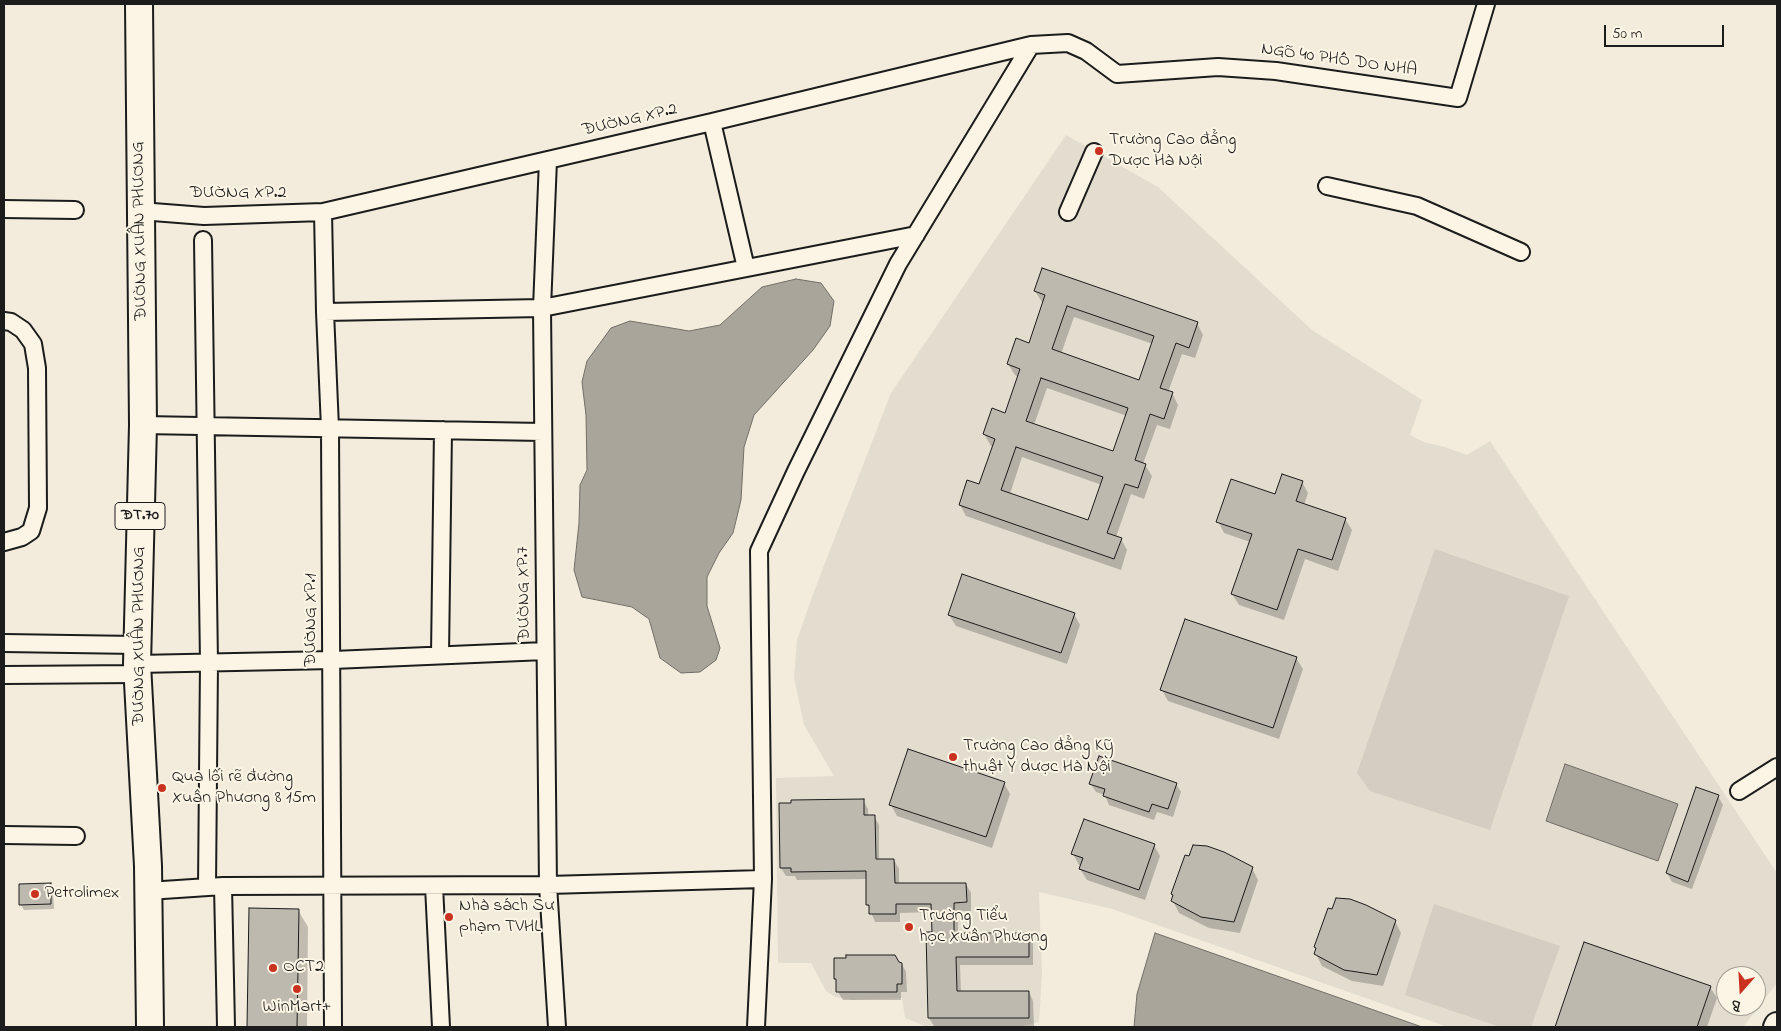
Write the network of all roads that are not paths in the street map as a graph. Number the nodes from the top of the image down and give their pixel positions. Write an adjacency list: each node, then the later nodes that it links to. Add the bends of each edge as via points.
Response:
1 (139, 4): 11 (main road, ĐƯỜNG XUÂN PHƯƠNG / ĐT.70)
2 (1486, 4): 4 (street, NGÕ 40 PHỐ DO NHA, via 1458,98 1276,71 1218,67)
3 (1031, 45): 4 (street, ĐƯỜNG XP.2, via 1068,43 1086,51); 5 (street, ĐƯỜNG XP.2); 14 (street)
4 (1117, 74)
5 (712, 122): 7 (street, ĐƯỜNG XP.2); 17 (street)
6 (1094, 152): 13 (street)
7 (548, 160): 12 (street, ĐƯỜNG XP.2); 18 (street, ĐƯỜNG XP.7)
8 (1327, 186): 16 (street, via 1416,206)
9 (4, 209): 10 (street)
10 (74, 210)
11 (140, 211): 12 (street, ĐƯỜNG XP.2, via 204,216); 21 (main road, ĐƯỜNG XUÂN PHƯƠNG / ĐT.70)
12 (323, 212): 19 (street, ĐƯỜNG XP.1)
13 (1068, 212)
14 (916, 234): 17 (street); 38 (street, via 758,551)
15 (203, 240): 22 (street)
16 (1521, 252)
17 (746, 268): 18 (street)
18 (542, 308): 19 (street); 25 (street, ĐƯỜNG XP.7)
19 (324, 312): 23 (street, ĐƯỜNG XP.1)
20 (4, 321): 26 (street, via 23,330 33,344 37,368 38,443 38,508 35,520 31,531 22,538)
21 (143, 425): 22 (street); 31 (main road, ĐƯỜNG XUÂN PHƯƠNG / ĐT.70)
22 (207, 427): 23 (street); 32 (street)
23 (330, 428): 24 (street); 30 (street, ĐƯỜNG XP.1)
24 (442, 430): 25 (street); 29 (street)
25 (543, 432): 28 (street, ĐƯỜNG XP.7)
26 (4, 542)
27 (4, 644): 31 (street)
28 (546, 651): 29 (street); 39 (street, ĐƯỜNG XP.7)
29 (440, 655): 30 (street)
30 (333, 660): 32 (street); 40 (street, ĐƯỜNG XP.1)
31 (137, 661): 32 (street); 33 (street); 43 (main road, ĐƯỜNG XUÂN PHƯƠNG / ĐT.70)
32 (209, 663): 42 (street)
33 (4, 675)
34 (1777, 766): 35 (street)
35 (1739, 791)
36 (4, 835): 37 (street)
37 (76, 836)
38 (763, 879): 39 (street); 49 (street)
39 (548, 885): 41 (street); 48 (street, ĐƯỜNG XP.7)
40 (332, 886): 41 (street); 42 (street); 46 (street, ĐƯỜNG XP.1)
41 (434, 886): 47 (street)
42 (215, 887): 43 (street); 45 (street)
43 (148, 891): 44 (main road, ĐƯỜNG XUÂN PHƯƠNG / ĐT.70)
44 (150, 1027)
45 (226, 1027)
46 (334, 1027)
47 (441, 1027)
48 (557, 1027)
49 (756, 1027)

